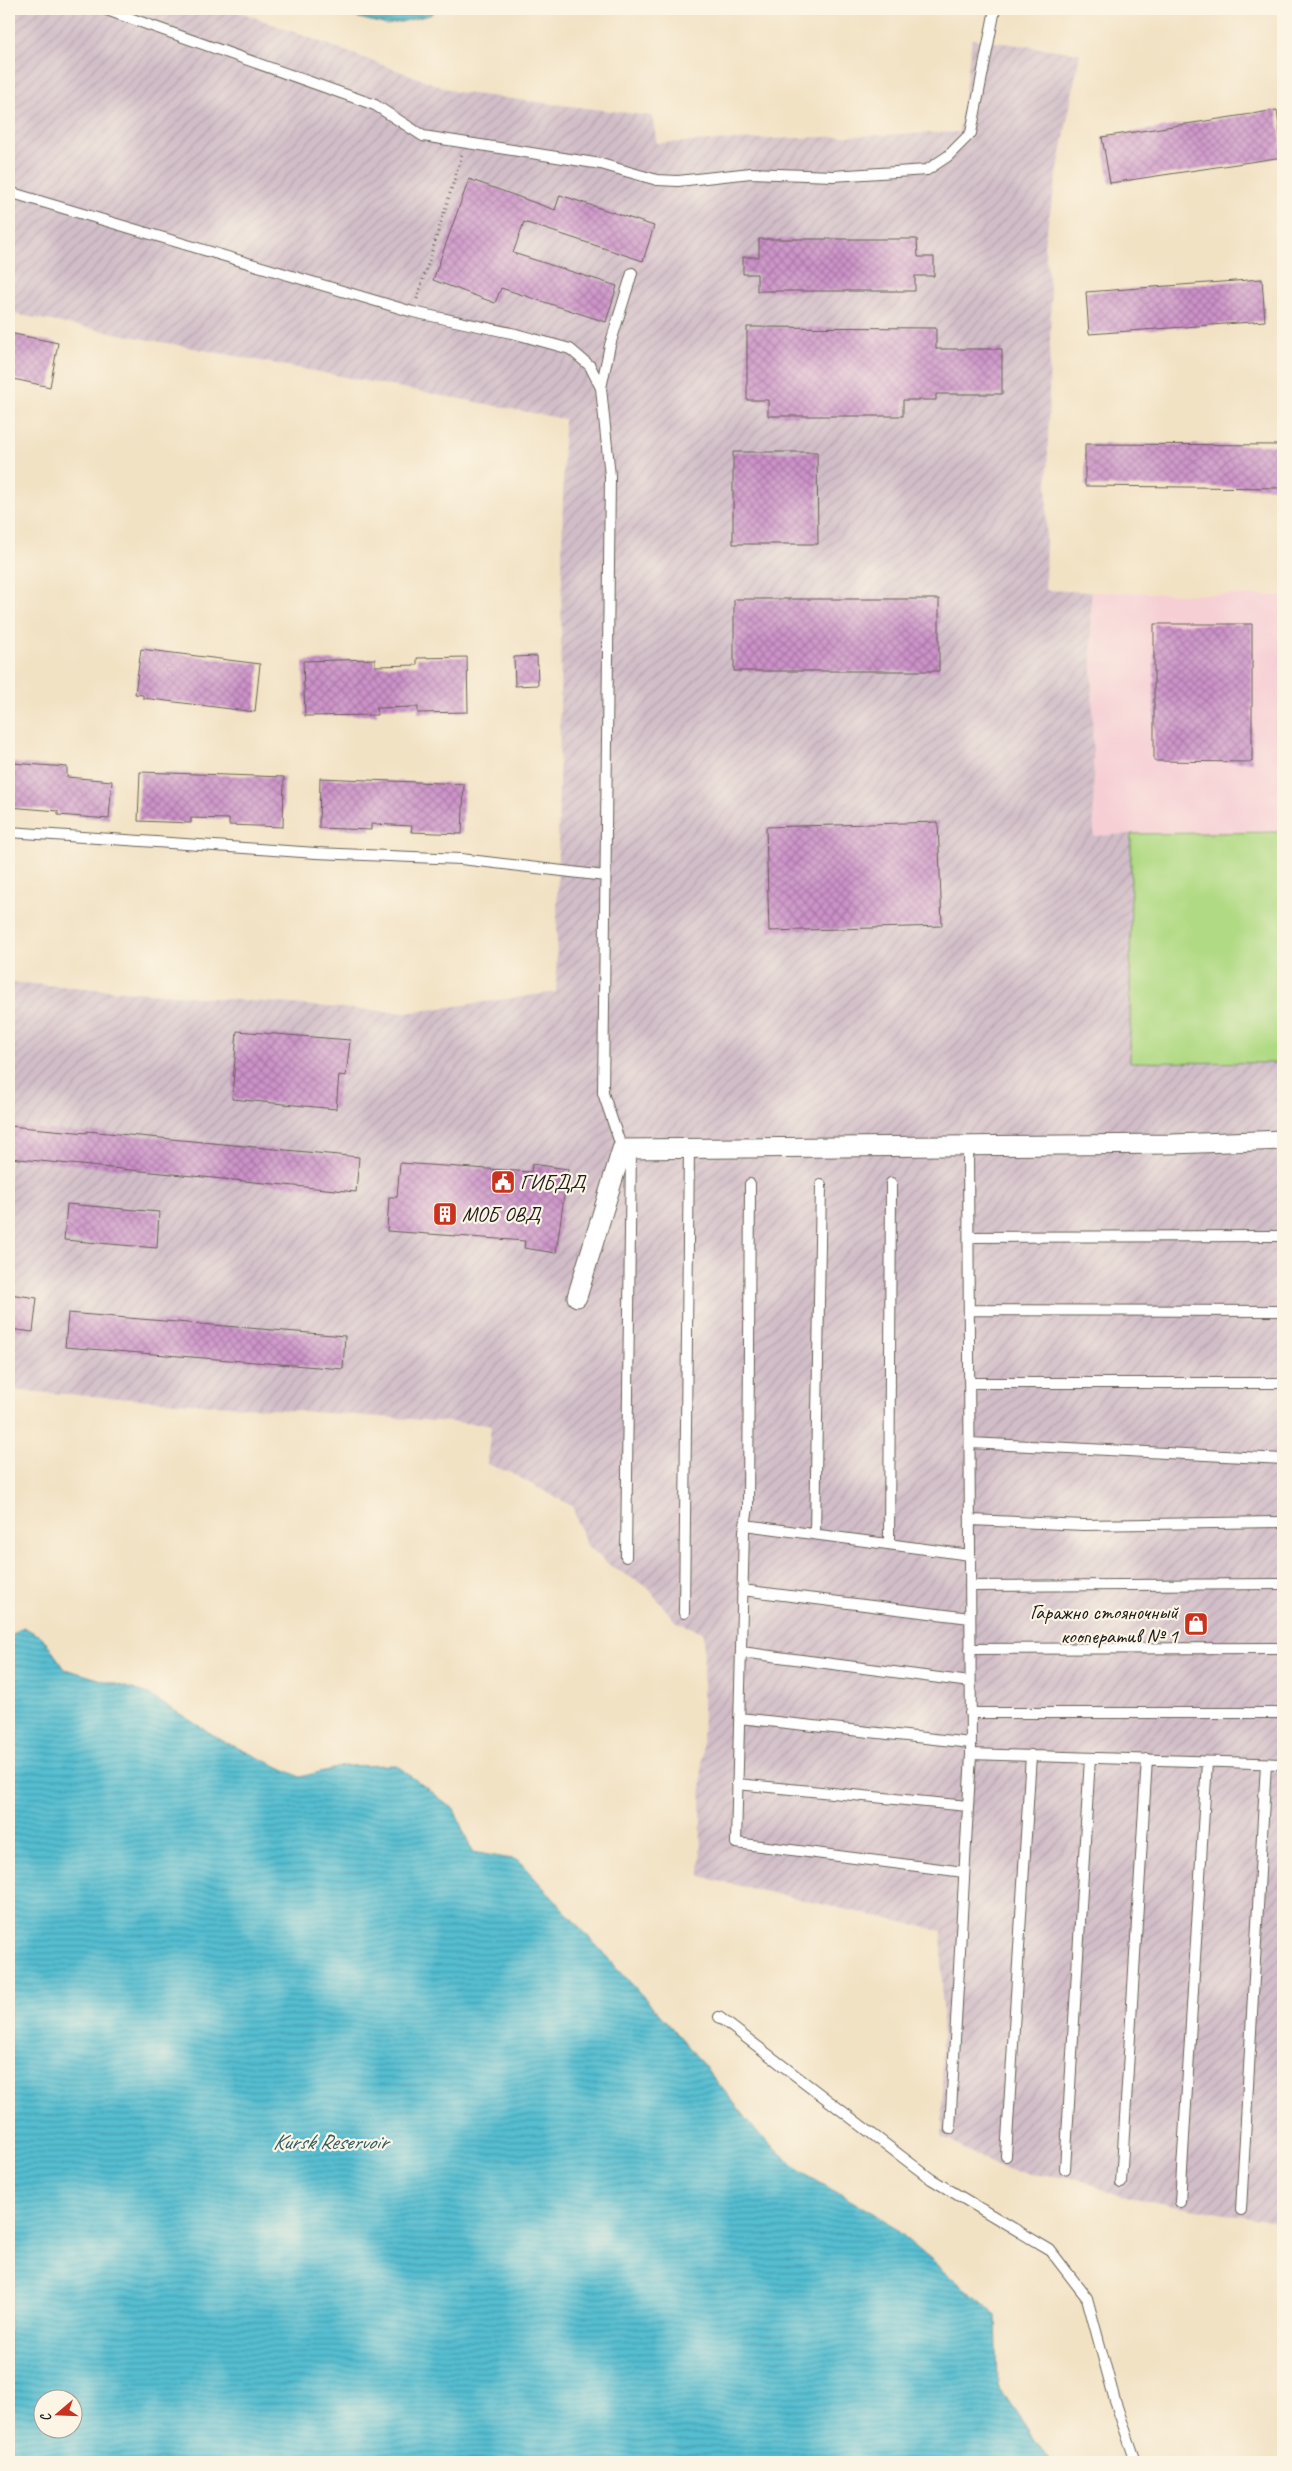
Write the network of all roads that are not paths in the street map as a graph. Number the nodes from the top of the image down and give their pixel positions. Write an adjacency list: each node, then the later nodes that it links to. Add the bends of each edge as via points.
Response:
1 (104, 9): 2 (lane, via 375,105 423,136 601,164 657,180 751,173 833,176 927,170 948,156 971,133)
2 (995, 9)
3 (9, 192): 5 (lane, via 413,312 570,349 590,366)
4 (632, 273): 5 (lane, via 610,345)
5 (601, 388): 7 (lane, via 610,476)
6 (9, 832): 7 (lane, via 316,853 461,859)
7 (605, 876): 11 (lane, via 603,1093)
8 (1283, 1140): 9 (street)
9 (968, 1146): 10 (street); 16 (lane)
10 (689, 1148): 11 (street); 34 (lane)
11 (626, 1149): 17 (street); 30 (lane)
12 (891, 1183): 28 (lane)
13 (750, 1184): 26 (lane, via 748,1508)
14 (821, 1185): 27 (lane)
15 (1283, 1236): 16 (lane)
16 (969, 1237): 18 (lane)
17 (577, 1297)
18 (969, 1310): 19 (lane); 21 (lane)
19 (1283, 1311)
20 (1283, 1383): 21 (lane)
21 (969, 1384): 22 (lane)
22 (970, 1443): 23 (lane); 24 (lane)
23 (1283, 1459)
24 (970, 1520): 25 (lane, via 1084,1524); 29 (lane)
25 (1283, 1522)
26 (745, 1525): 27 (lane); 33 (lane)
27 (815, 1534): 28 (lane)
28 (889, 1544): 29 (lane)
29 (970, 1555): 32 (lane)
30 (626, 1557)
31 (1283, 1584): 32 (lane)
32 (970, 1586): 35 (lane)
33 (742, 1590): 35 (lane); 38 (lane)
34 (684, 1613)
35 (970, 1618): 37 (lane)
36 (1283, 1648): 37 (lane)
37 (970, 1649): 39 (lane)
38 (741, 1652): 39 (lane); 42 (lane)
39 (970, 1682): 40 (lane)
40 (970, 1713): 41 (lane); 43 (lane)
41 (1283, 1713)
42 (739, 1718): 43 (lane); 50 (lane)
43 (971, 1748): 44 (lane); 51 (lane)
44 (1031, 1756): 45 (lane); 55 (lane)
45 (1090, 1758): 46 (lane); 56 (lane)
46 (1147, 1760): 47 (lane); 57 (lane)
47 (1207, 1762): 48 (lane); 58 (lane)
48 (1266, 1764): 49 (lane); 59 (lane)
49 (1283, 1764)
50 (737, 1784): 51 (lane); 52 (lane, via 736,1843)
51 (968, 1806): 52 (lane)
52 (964, 1872): 54 (lane)
53 (719, 2016): 60 (lane, via 931,2178 1050,2250 1087,2298 1115,2401)
54 (950, 2129)
55 (1006, 2156)
56 (1065, 2169)
57 (1121, 2183)
58 (1180, 2202)
59 (1241, 2210)
60 (1136, 2462)

